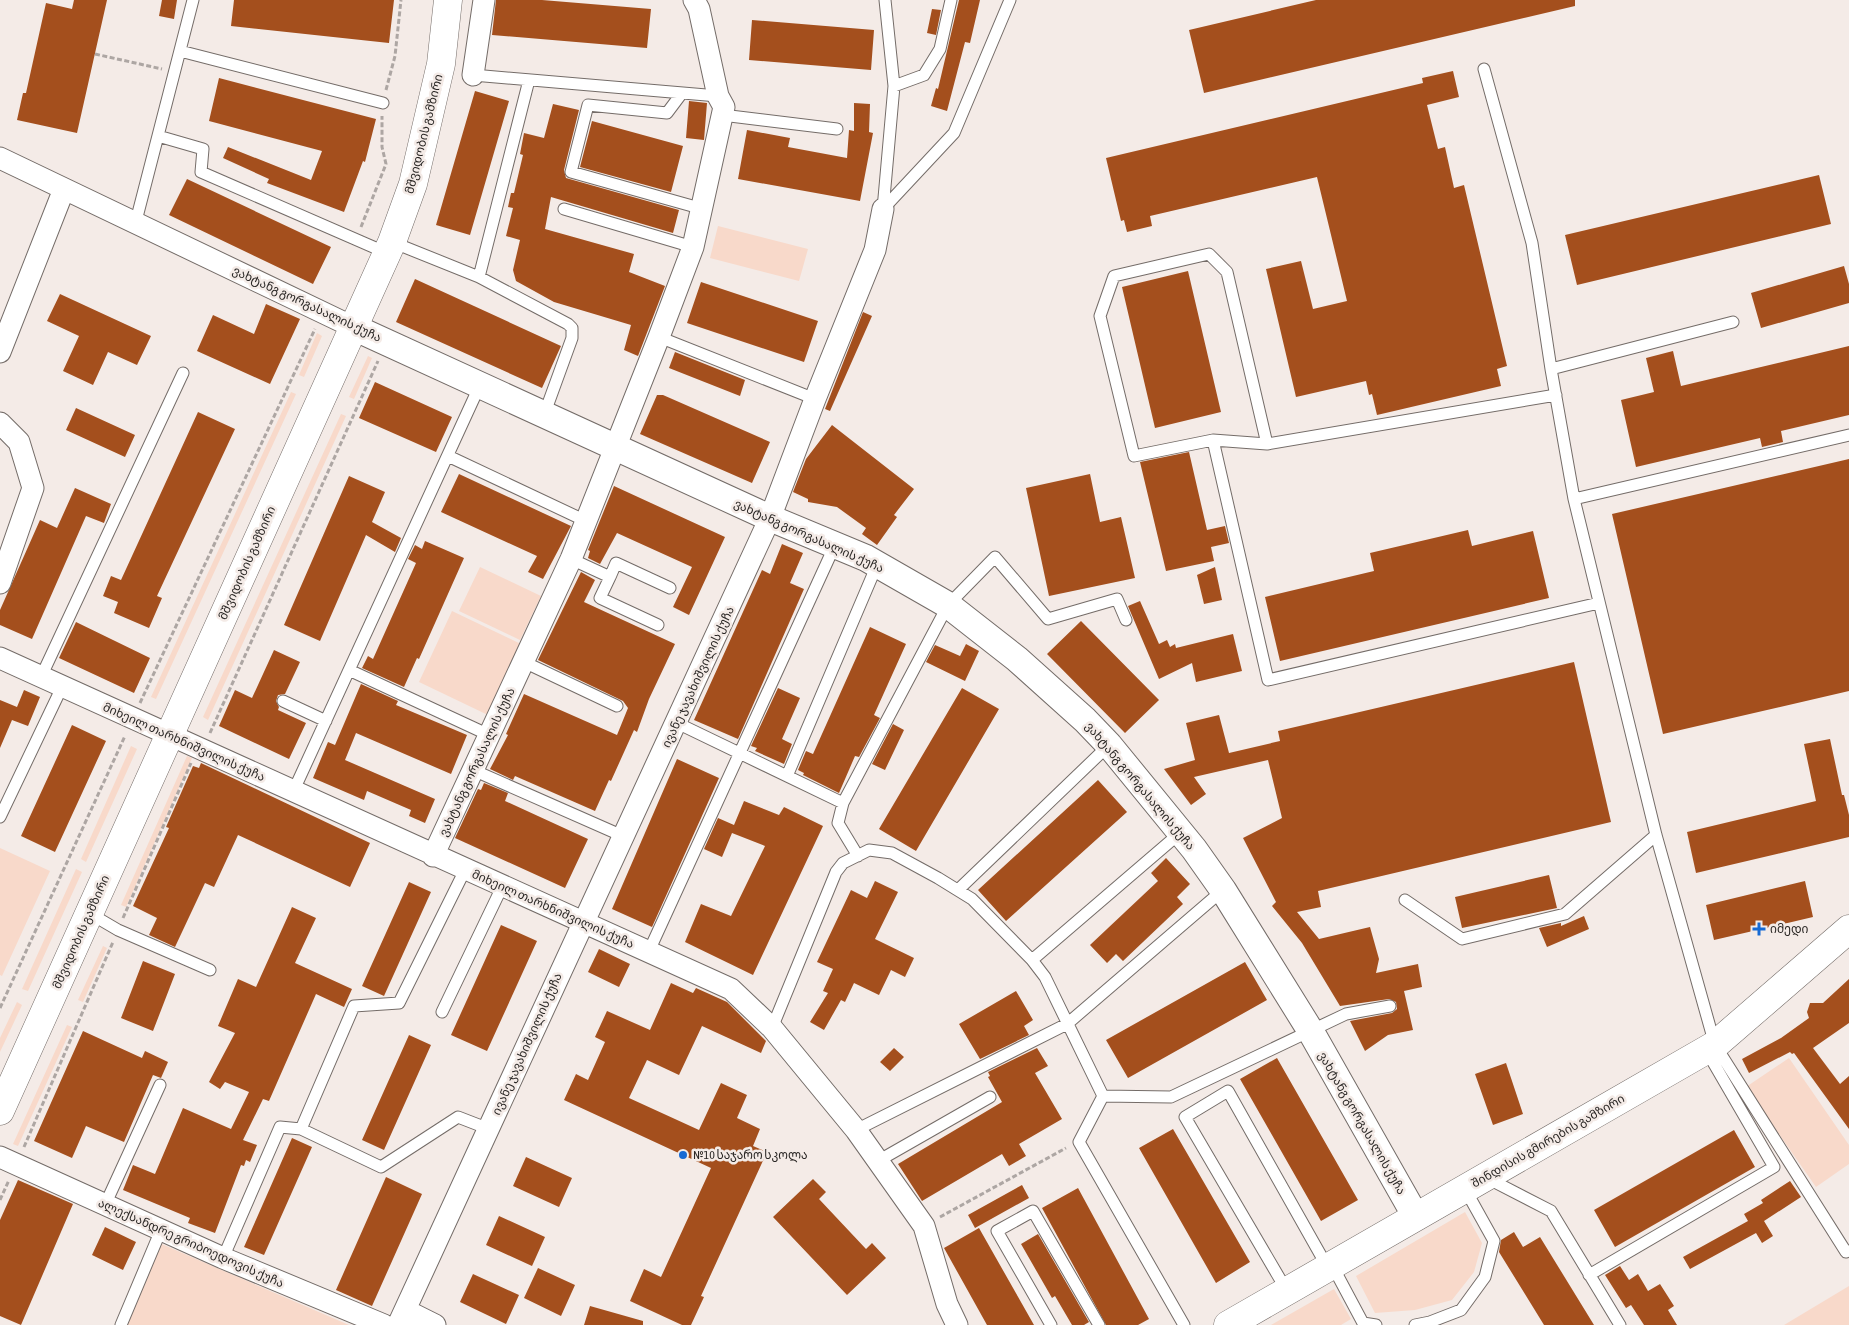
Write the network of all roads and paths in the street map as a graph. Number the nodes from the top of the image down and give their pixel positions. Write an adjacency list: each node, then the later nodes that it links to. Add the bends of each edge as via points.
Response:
1 (193, 0): 9 (lane)
2 (401, 0): 17 (path, via 395,56)
3 (448, 0): 28 (main road, მშვიდობის გამზირი, via 442,64 413,184)
4 (484, 0): 13 (street)
5 (694, 0): 18 (street, ვახტანგ გორგასალის ქუჩა, via 700,9)
6 (885, 0): 15 (lane, ივანე ჯავახიშვილის ქუჩა)
7 (951, 0): 15 (lane, via 940,49 924,75)
8 (1010, 0): 25 (lane, via 954,133)
9 (180, 51): 12 (lane); 17 (lane)
10 (95, 54): 12 (path)
11 (1484, 69): 37 (lane, via 1532,243)
12 (174, 72): 20 (lane)
13 (473, 75): 14 (lane)
14 (529, 80): 16 (lane); 30 (lane)
15 (894, 86): 25 (lane, ივანე ჯავახიშვილის ქუჩა)
16 (682, 93): 18 (lane); 24 (lane, via 667,113 588,105 571,172)
17 (383, 103): 27 (path, via 382,147 386,164)
18 (720, 105): 19 (lane); 24 (street, ვახტანგ გორგასალის ქუჩა)
19 (837, 129)
20 (158, 136): 26 (lane); 27 (lane, via 203,149 201,172)
21 (0, 158): 22 (street, ვახტანგ გორგასალის ქუჩა)
22 (64, 190): 26 (street, ვახტანგ გორგასალის ქუჩა); 35 (street)
23 (564, 209): 29 (lane)
24 (703, 209): 29 (street, ვახტანგ გორგასალის ქუჩა)
25 (883, 209): 41 (street, ივანე ჯავახიშვილის ქუჩა, via 876,250)
26 (136, 222): 32 (street, ვახტანგ გორგასალის ქუჩა)
27 (357, 239): 28 (lane)
28 (390, 247): 30 (lane); 32 (main road, მშვიდობის გამზირი)
29 (693, 247): 34 (street, ვახტანგ გორგასალის ქუჩა)
30 (479, 277): 42 (lane, via 572,328 572,338)
31 (1733, 322): 37 (lane)
32 (353, 327): 39 (street, ვახტანგ გორგასალის ქუჩა); 72 (main road, მშვიდობის გამზირი)
33 (315, 329): 69 (path)
34 (659, 337): 41 (lane); 47 (street, ვახტანგ გორგასალის ქუჩა)
35 (0, 352)
36 (379, 360): 75 (path)
37 (1551, 370): 40 (lane)
38 (184, 373): 65 (lane)
39 (480, 385): 42 (street, ვახტანგ გორგასალის ქუჩა); 48 (lane)
40 (1556, 395): 46 (lane); 49 (lane)
41 (815, 399): 50 (street, ივანე ჯავახიშვილის ქუჩა)
42 (544, 415): 47 (street, ვახტანგ გორგასალის ქუჩა)
43 (0, 423): 56 (street, via 19,442 33,488)
44 (1849, 435): 49 (lane)
45 (1213, 440): 46 (lane); 46 (lane, via 1134,456 1100,316 1114,276 1209,254 1227,272); 58 (lane, via 1268,680)
46 (1267, 444)
47 (615, 448): 50 (street, ვახტანგ გორგასალის ქუჩა); 51 (street, ვახტანგ გორგასალის ქუჩა)
48 (448, 456): 51 (lane); 64 (lane)
49 (1574, 499): 58 (lane)
50 (770, 518): 52 (street, ვახტანგ გორგასალის ქუჩა); 71 (street, ივანე ჯავახიშვილის ქუჩა)
51 (586, 521): 53 (street, ვახტანგ გორგასალის ქუჩა)
52 (835, 546): 54 (street, ვახტანგ გორგასალის ქუჩა); 76 (lane)
53 (571, 559): 55 (lane); 63 (street, ვახტანგ გორგასალის ქუჩა)
54 (878, 565): 59 (street, ვახტანგ გორგასალის ქუჩა); 78 (lane)
55 (610, 577): 57 (lane, via 616,564); 61 (lane, via 600,598)
56 (0, 583)
57 (670, 588)
58 (1599, 603): 83 (lane)
59 (948, 604): 60 (lane, via 995,557 1048,619 1117,599); 74 (street, ვახტანგ გორგასალის ქუჩა, via 1017,659); 80 (lane)
60 (1126, 620)
61 (658, 625)
62 (0, 658): 65 (street, მიხეილ თარხნიშვილის ქუჩა)
63 (524, 662): 68 (lane); 73 (street, ვახტანგ გორგასალის ქუჩა)
64 (349, 670): 70 (lane); 73 (lane)
65 (41, 677): 66 (street, მიხეილ თარხნიშვილის ქუჩა)
66 (62, 687): 69 (street, მიხეილ თარხნიშვილის ქუჩა); 81 (lane)
67 (283, 701): 70 (lane)
68 (617, 706)
69 (133, 719): 72 (street, მიხეილ თარხნიშვილის ქუჩა); 100 (path)
70 (326, 721): 79 (lane)
71 (677, 723): 76 (lane); 84 (street, ივანე ჯავახიშვილის ქუჩა)
72 (169, 735): 75 (street, მიხეილ თარხნიშვილის ქუჩა); 92 (main road, მშვიდობის გამზირი)
73 (490, 735): 77 (street, ვახტანგ გორგასალის ქუჩა)
74 (1109, 745): 82 (street, ვახტანგ გორგასალის ქუჩა); 89 (lane)
75 (202, 750): 79 (street, მიხეილ თარხნიშვილის ქუჩა); 95 (path, via 194,758)
76 (741, 754): 78 (lane); 96 (lane)
77 (473, 770): 84 (lane); 85 (street, ვახტანგ გორგასალის ქუჩა)
78 (787, 776): 80 (lane)
79 (293, 792): 85 (street, მიხეილ თარხნიშვილის ქუჩა)
80 (843, 803): 86 (lane, via 838,823)
81 (0, 817)
82 (1180, 833): 90 (street, ვახტანგ გორგასალის ქუჩა); 97 (lane)
83 (1656, 835): 91 (lane, via 1565,914 1462,939); 105 (lane)
84 (625, 837): 93 (street, ივანე ჯავახიშვილის ქუჩა)
85 (433, 856): 87 (street, მიხეილ თარხნიშვილის ქუჩა)
86 (858, 856): 89 (lane, via 869,850 892,853); 103 (lane, via 844,863 836,872)
87 (465, 870): 88 (street, მიხეილ თარხნიშვილის ქუჩა); 110 (lane, via 399,1003 354,1006)
88 (502, 887): 93 (street, მიხეილ თარხნიშვილის ქუჩა); 101 (lane)
89 (958, 890): 97 (lane, via 972,899)
90 (1223, 890): 102 (lane); 104 (street, ვახტანგ გორგასალის ქუჩა)
91 (1405, 900)
92 (89, 913): 95 (lane); 109 (main road, მშვიდობის გამზირი)
93 (582, 923): 96 (street, მიხეილ თარხნიშვილის ქუჩა); 111 (street, ივანე ჯავახიშვილის ქუჩა)
94 (1849, 929): 105 (main road, შინდისის გმირების გამზირი)
95 (118, 930): 98 (lane); 114 (path)
96 (649, 951): 103 (street, მიხეილ თარხნიშვილის ქუჩა, via 731,989)
97 (1032, 960): 102 (lane, via 1045,977)
98 (210, 970)
99 (1390, 1006): 104 (lane, via 1346,1014)
100 (0, 1008)
101 (442, 1012)
102 (1067, 1024): 107 (lane); 112 (lane)
103 (772, 1028): 112 (street, მიხეილ თარხნიშვილის ქუჩა)
104 (1310, 1030): 107 (lane, via 1171,1096); 119 (street, ვახტანგ გორგასალის ქუჩა)
105 (1711, 1047): 116 (main road, შინდისის გმირების გამზირი); 122 (lane); 125 (lane, via 1774,1167)
106 (160, 1085): 118 (lane)
107 (1103, 1096): 113 (lane)
108 (990, 1097): 115 (lane)
109 (0, 1111)
110 (302, 1129): 111 (lane, via 381,1167 458,1117); 123 (lane, via 280,1127)
111 (489, 1129): 127 (street, ივანე ჯავახიშვილის ქუჩა)
112 (856, 1130): 115 (street, მიხეილ თარხნიშვილის ქუჩა)
113 (1079, 1142): 120 (path); 135 (lane)
114 (8, 1161): 117 (path); 118 (street, ალექსანდრე გრიბოედოვის ქუჩა)
115 (878, 1161): 120 (street, მიხეილ თარხნიშვილის ქუჩა)
116 (1475, 1183): 119 (main road, შინდისის გმირების გამზირი); 125 (lane, via 1551,1211); 138 (lane, via 1494,1242 1485,1277 1461,1310)
117 (0, 1200)
118 (105, 1205): 121 (street, ალექსანდრე გრიბოედოვის ქუჩა)
119 (1416, 1217): 124 (main road, შინდისის გმირების გამზირი)
120 (924, 1226): 132 (street, მიხეილ თარხნიშვილის ქუჩა, via 947,1304)
121 (161, 1230): 123 (street, ალექსანდრე გრიბოედოვის ქუჩა); 129 (lane)
122 (1849, 1252)
123 (223, 1258): 130 (street, ალექსანდრე გრიბოედოვის ქუჩა)
124 (1330, 1266): 126 (main road, შინდისის გმირების გამზირი); 126 (lane, via 1228,1092 1185,1117); 128 (lane)
125 (1590, 1275): 139 (lane)
126 (1287, 1291): 136 (main road, შინდისის გმირების გამზირი)
127 (401, 1317): 131 (street)
128 (1362, 1324): 137 (lane)
129 (121, 1325)
130 (384, 1325)
131 (436, 1325)
132 (957, 1325)
133 (1051, 1325): 134 (lane, via 997,1231 1033,1210)
134 (1099, 1325)
135 (1184, 1325)
136 (1228, 1325)
137 (1376, 1325)
138 (1415, 1325)
139 (1620, 1325)

